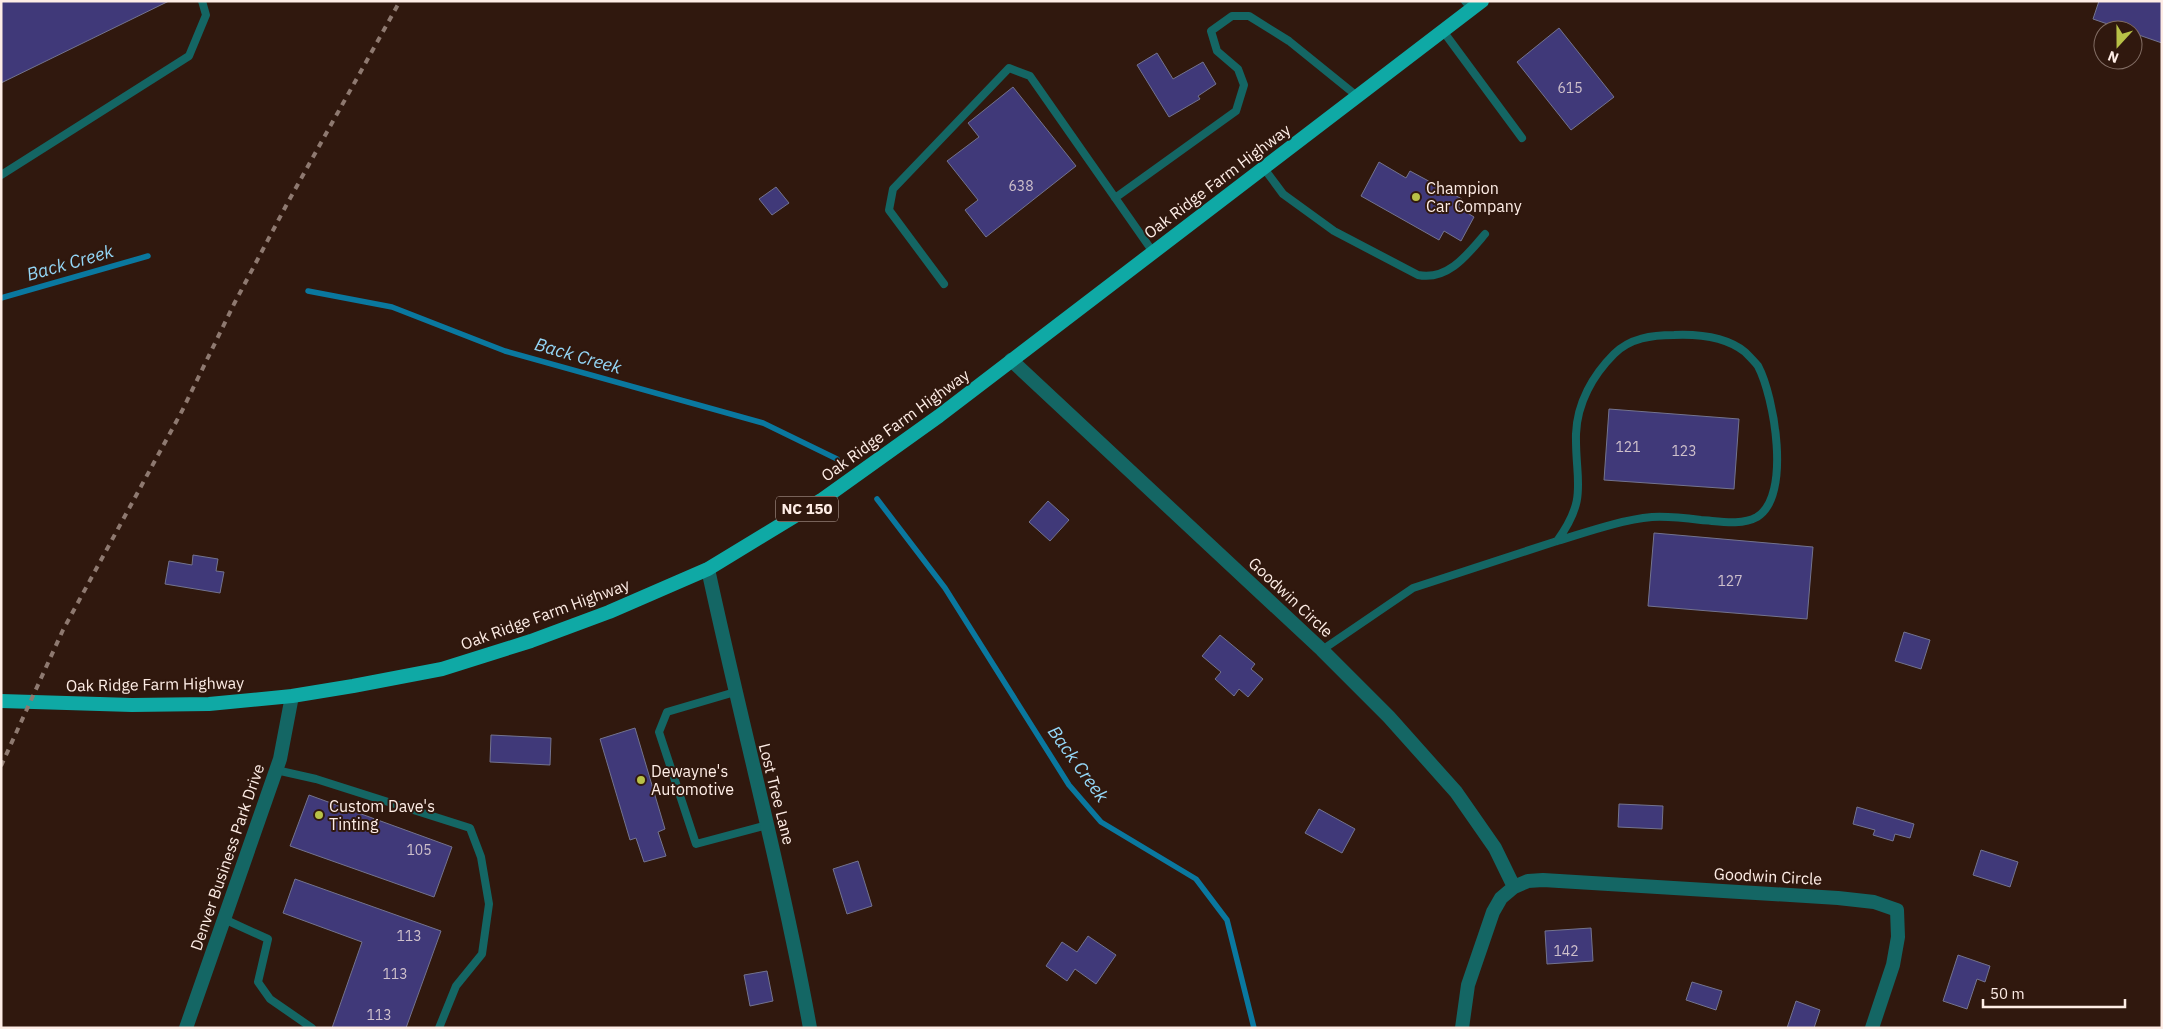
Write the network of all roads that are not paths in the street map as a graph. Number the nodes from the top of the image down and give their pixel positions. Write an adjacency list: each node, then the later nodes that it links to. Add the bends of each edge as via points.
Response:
1 (202, 1): 7 (lane, via 206,15 189,56)
2 (1473, 4): 3 (main road, Oak Ridge Farm Highway / NC 150)
3 (1443, 31): 4 (main road, Oak Ridge Farm Highway / NC 150); 5 (lane)
4 (1357, 96): 6 (main road, Oak Ridge Farm Highway / NC 150); 8 (lane, via 1289,41 1249,16 1232,16 1211,31 1218,51 1238,69 1244,86 1236,111)
5 (1522, 138)
6 (1264, 167): 9 (lane, via 1283,194 1334,231 1418,276 1432,276 1448,270 1468,255); 10 (main road, Oak Ridge Farm Highway / NC 150)
7 (1, 175)
8 (1115, 198): 10 (lane); 11 (lane, via 1030,76 1009,68 892,189 889,210)
9 (1485, 234)
10 (1152, 252): 12 (main road, Oak Ridge Farm Highway / NC 150)
11 (944, 284)
12 (1011, 360): 14 (main road, Oak Ridge Farm Highway / NC 150, via 940,416 823,499); 15 (street, Goodwin Circle)
13 (1556, 542): 13 (lane, via 1624,522 1652,518 1743,522 1757,516 1767,506 1776,480 1774,424 1758,366 1745,352 1730,343 1700,334 1663,335 1630,341 1615,353 1594,376 1582,401 1576,433 1578,494 1570,524); 15 (lane, via 1413,588)
14 (708, 569): 16 (street, Lost Tree Lane); 17 (main road, Oak Ridge Farm Highway / NC 150, via 575,625 442,669)
15 (1322, 650): 21 (street, Goodwin Circle, via 1389,717 1456,792 1496,848)
16 (735, 692): 20 (street, Lost Tree Lane); 20 (lane, via 667,712 660,732 696,844)
17 (292, 696): 18 (main road, Oak Ridge Farm Highway / NC 150, via 209,704); 19 (street, Denver Business Park Drive)
18 (1, 701)
19 (276, 770): 22 (street, Denver Business Park Drive); 25 (lane, via 470,828 481,857 489,904 482,954 456,986)
20 (767, 825): 26 (street, Lost Tree Lane)
21 (1514, 887): 27 (street, via 1501,898 1493,912 1468,985); 28 (street, Goodwin Circle, via 1528,881 1552,881 1838,898 1874,902 1897,910 1898,937 1893,966)
22 (224, 919): 23 (street, Denver Business Park Drive); 24 (lane, via 268,939 258,982 270,1000)
23 (186, 1028)
24 (312, 1028)
25 (438, 1028)
26 (810, 1028)
27 (1462, 1028)
28 (1872, 1028)

